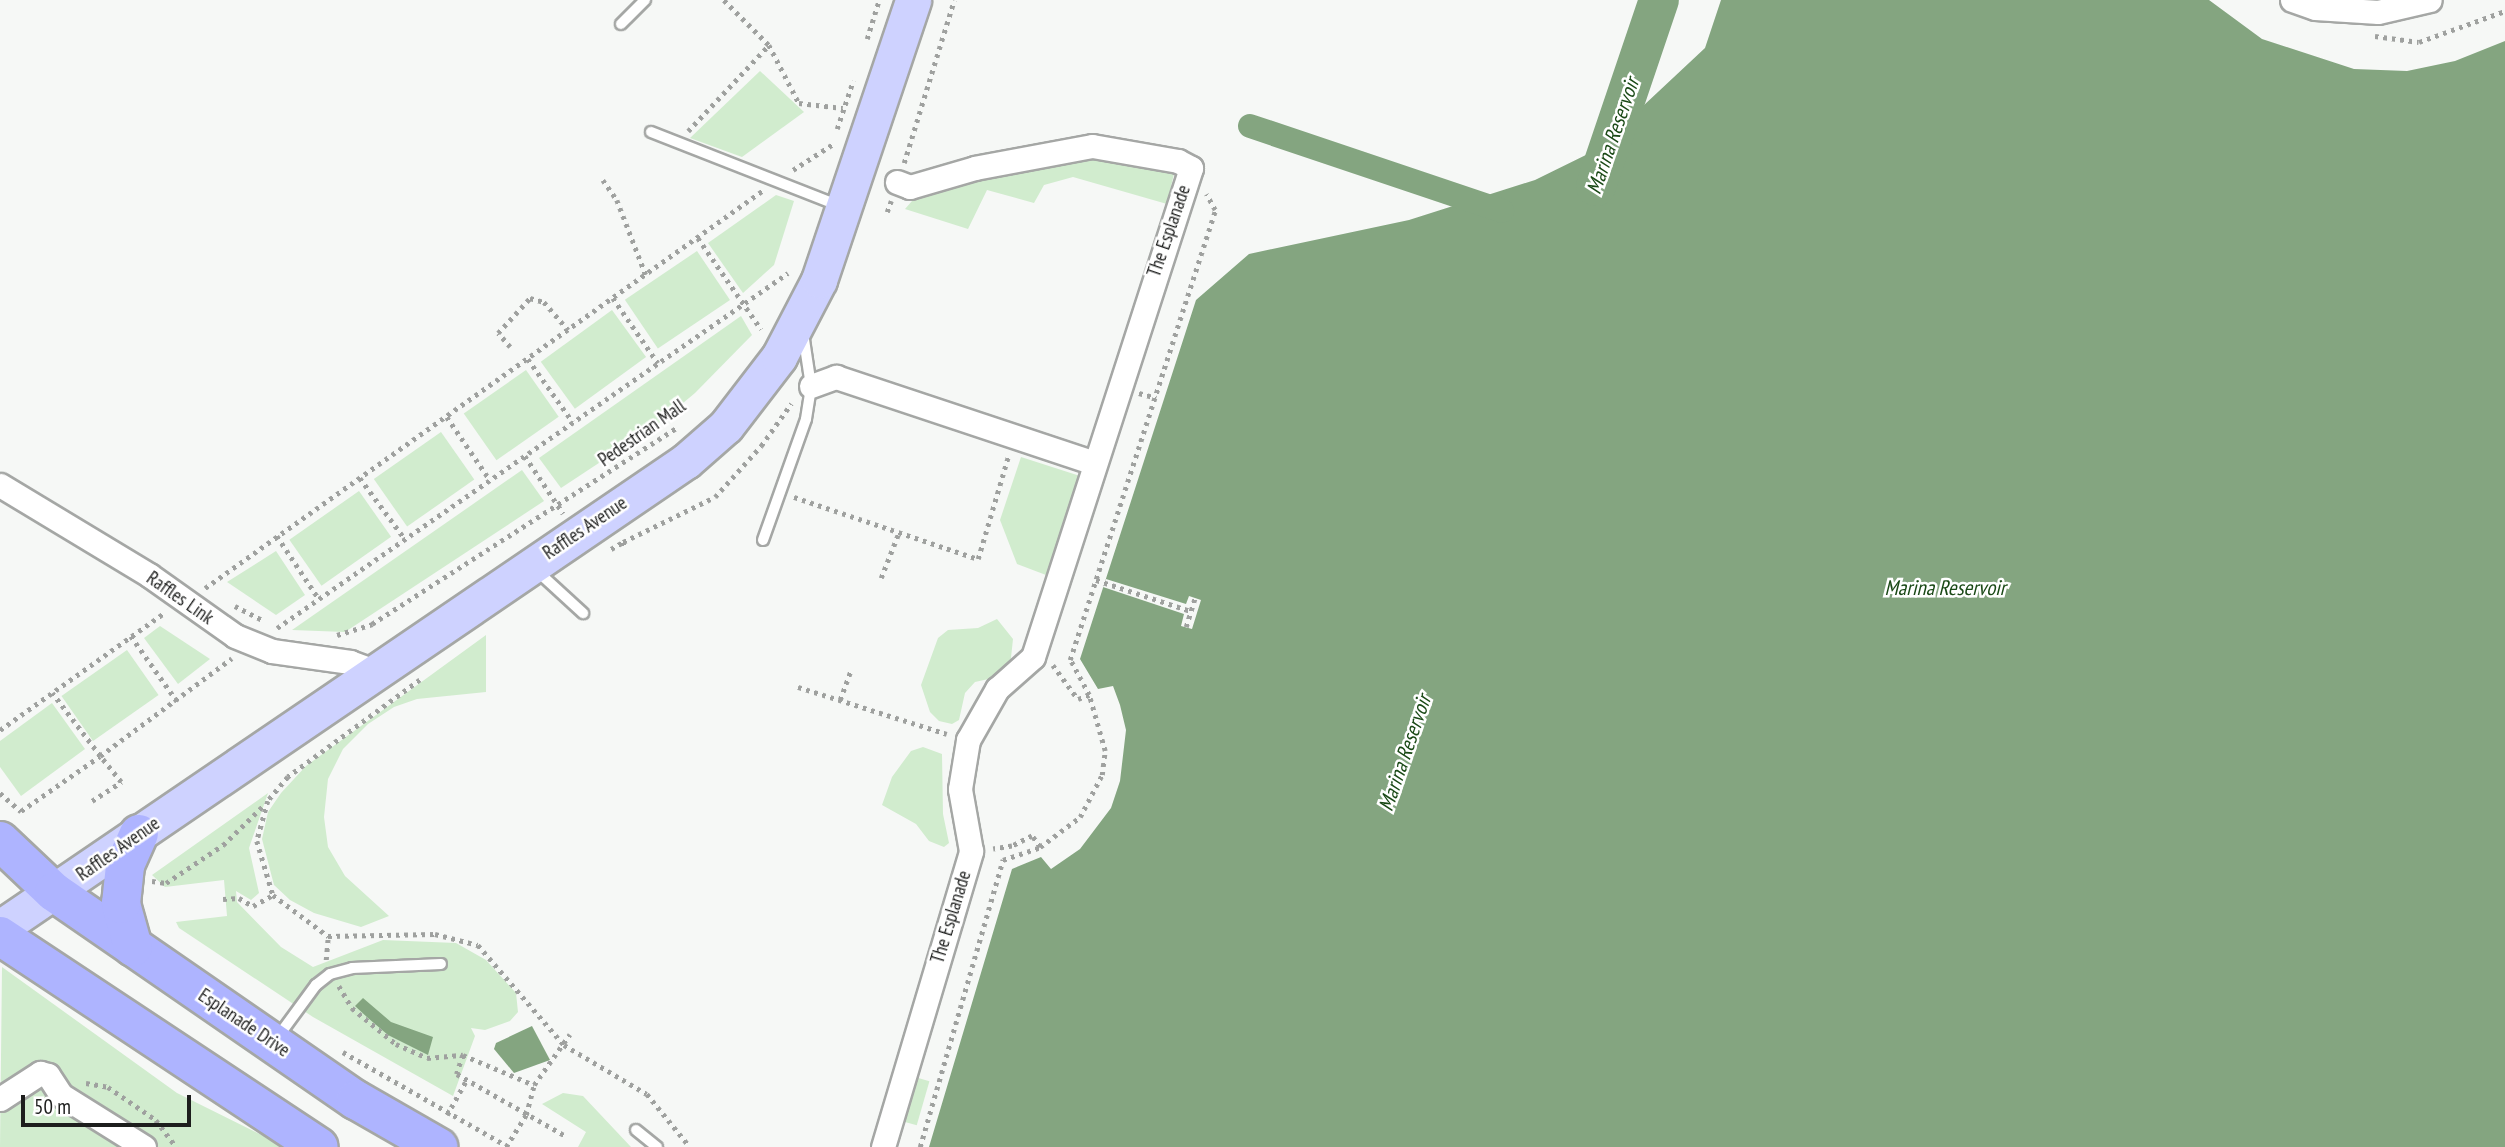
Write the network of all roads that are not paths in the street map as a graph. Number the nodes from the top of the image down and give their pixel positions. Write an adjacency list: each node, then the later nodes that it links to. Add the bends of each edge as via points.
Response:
1 (645, 0): 5 (lane)
2 (913, 0): 8 (main road, Raffles Avenue)
3 (2292, 0): 4 (street, via 2315,8 2378,12)
4 (2430, 0)
5 (621, 24)
6 (651, 132): 8 (lane)
7 (897, 182): 11 (street, The Esplanade, via 910,187 975,168 1092,146 1178,161 1191,168)
8 (831, 202): 9 (main road, Raffles Avenue)
9 (784, 319): 10 (lane); 14 (main road, Raffles Avenue, via 759,388 726,426 686,461)
10 (811, 386): 11 (street, via 836,377); 13 (lane, via 806,419)
11 (1094, 463): 33 (street, The Esplanade, via 1033,657 997,689 968,740 960,789 971,850)
12 (0, 485): 16 (street, Raffles Link, via 149,575 198,599 235,636 272,651 350,662)
13 (763, 540)
14 (530, 565): 15 (lane); 16 (main road, Raffles Avenue)
15 (583, 613)
16 (375, 671): 17 (main road, Raffles Avenue)
17 (138, 834): 19 (main road, Raffles Avenue); 22 (highway, via 125,864 121,904)
18 (0, 841): 19 (highway, Esplanade Drive)
19 (54, 892): 20 (main road, Raffles Avenue); 22 (highway, Esplanade Drive)
20 (0, 928)
21 (0, 936): 25 (highway)
22 (133, 947): 26 (highway, Esplanade Drive)
23 (0, 958): 25 (highway)
24 (441, 964): 26 (lane, via 352,968 330,974 316,985)
25 (94, 999): 31 (highway)
26 (273, 1043): 29 (highway, Esplanade Drive)
27 (0, 1099): 30 (street, via 29,1076 48,1075 61,1095)
28 (636, 1129): 32 (lane)
29 (439, 1135)
30 (144, 1147)
31 (319, 1147)
32 (657, 1147)
33 (883, 1147)

